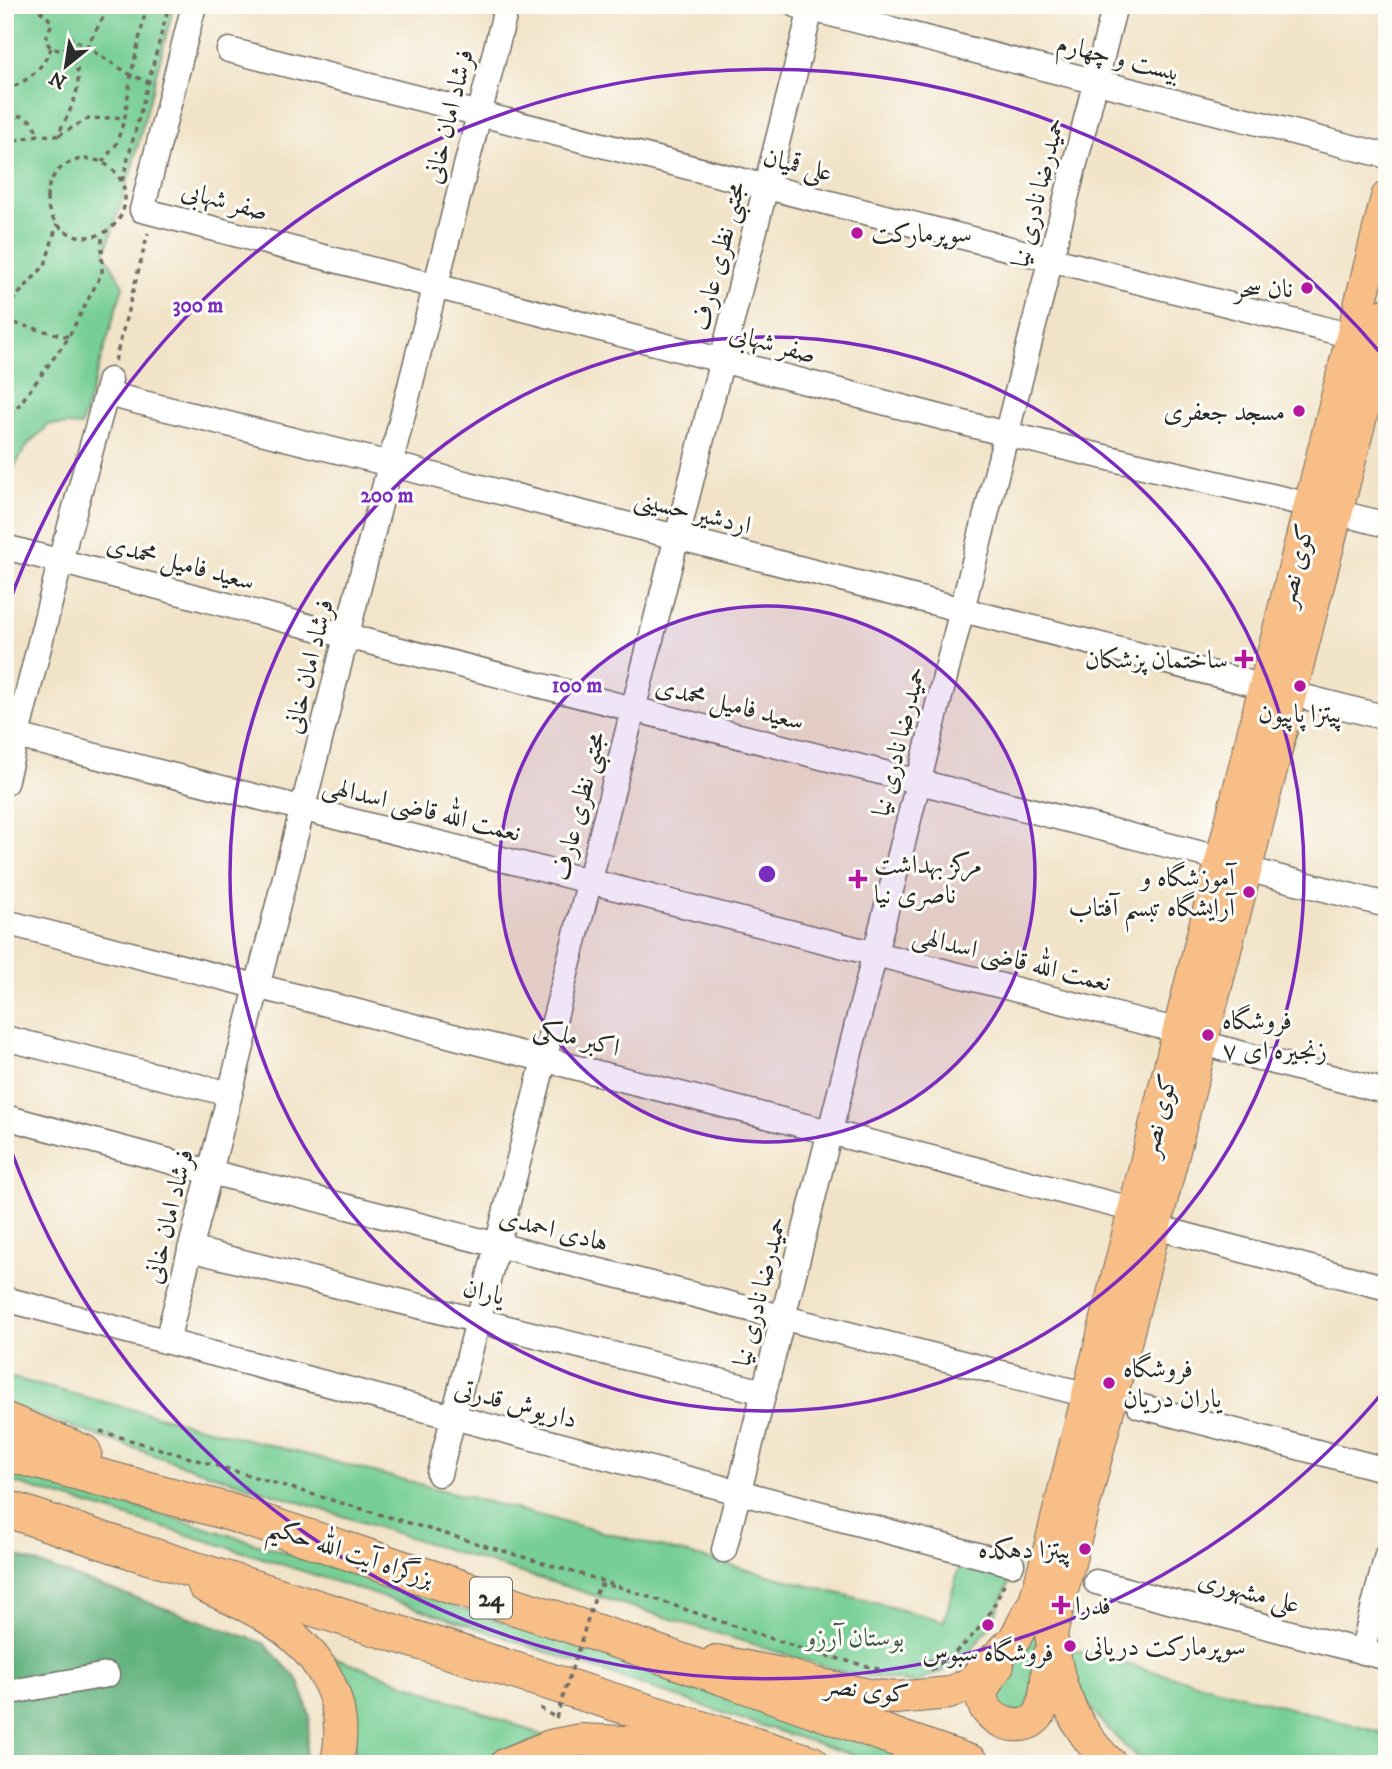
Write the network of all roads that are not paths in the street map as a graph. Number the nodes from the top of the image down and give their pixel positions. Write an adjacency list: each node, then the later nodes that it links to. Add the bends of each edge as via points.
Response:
1 (194, 5): 12 (street, صفر شهابی, via 148,211)
2 (507, 5): 7 (street, فرشاد امان خانی)
3 (1115, 5): 6 (street, حمیدرضا نادری نیا)
4 (806, 7): 6 (street, بیست و چهارم); 9 (street, مجتبی نظری عارف)
5 (229, 50): 7 (street, علی قمیان)
6 (1095, 82): 8 (street, بیست و چهارم); 11 (street, حمیدرضا نادری نیا)
7 (479, 113): 9 (street, علی قمیان); 12 (street, فرشاد امان خانی)
8 (1387, 156)
9 (766, 187): 11 (street, علی قمیان); 14 (street, مجتبی نظری عارف)
10 (1387, 197): 13 (main road, کوی نصر)
11 (1051, 259): 13 (street, علی قمیان); 15 (street, حمیدرضا نادری نیا)
12 (435, 286): 14 (street, صفر شهابی); 16 (street, فرشاد امان خانی)
13 (1376, 333): 17 (main road, کوی نصر)
14 (722, 360): 15 (street, صفر شهابی); 19 (street, مجتبی نظری عارف)
15 (1006, 434): 17 (street, صفر شهابی); 22 (street, حمیدرضا نادری نیا)
16 (390, 464): 19 (street, اردشیر حسینی); 20 (street, اردشیر حسینی, via 108,387); 23 (street, فرشاد امان خانی)
17 (1323, 508): 18 (street, صفر شهابی); 24 (main road, کوی نصر)
18 (1387, 525)
19 (677, 537): 22 (street, اردشیر حسینی); 25 (street, مجتبی نظری عارف)
20 (65, 543): 21 (street, سعید فامیل محمدی); 23 (street, سعید فامیل محمدی); 27 (street)
21 (5, 547)
22 (962, 609): 24 (street, اردشیر حسینی); 28 (street, حمیدرضا نادری نیا)
23 (346, 636): 25 (street, سعید فامیل محمدی); 30 (street, فرشاد امان خانی)
24 (1278, 689): 26 (street, اردشیر حسینی); 31 (main road, کوی نصر)
25 (633, 710): 28 (street, سعید فامیل محمدی); 32 (street, مجتبی نظری عارف)
26 (1387, 718)
27 (11, 734): 29 (street); 30 (street, نعمت الله قاضی اسدالهی)
28 (918, 782): 31 (street, سعید فامیل محمدی); 35 (street, حمیدرضا نادری نیا)
29 (5, 783)
30 (303, 808): 32 (street, نعمت الله قاضی اسدالهی); 36 (street, فرشاد امان خانی)
31 (1234, 864): 33 (street, سعید فامیل محمدی); 37 (main road, کوی نصر)
32 (590, 882): 35 (street, نعمت الله قاضی اسدالهی); 39 (street, مجتبی نظری عارف)
33 (1387, 905)
34 (5, 922): 36 (street, اکبر ملکی)
35 (875, 954): 37 (street, نعمت الله قاضی اسدالهی); 43 (street, حمیدرضا نادری نیا)
36 (257, 986): 39 (street, اکبر ملکی); 41 (street, فرشاد امان خانی)
37 (1190, 1037): 40 (street, نعمت الله قاضی اسدالهی); 45 (main road, کوی نصر)
38 (5, 1038): 41 (street)
39 (545, 1059): 43 (street, اکبر ملکی); 46 (street, مجتبی نظری عارف)
40 (1387, 1091)
41 (230, 1094): 44 (street, فرشاد امان خانی)
42 (5, 1117): 44 (street, هادی احمدی)
43 (830, 1132): 45 (street, اکبر ملکی); 50 (street, حمیدرضا نادری نیا)
44 (210, 1172): 46 (street, هادی احمدی); 47 (street, فرشاد امان خانی)
45 (1145, 1219): 48 (street, اکبر ملکی); 54 (main road, کوی نصر); 70 (main road, کوی نصر)
46 (497, 1245): 50 (street, هادی احمدی); 51 (street, مجتبی نظری عارف)
47 (190, 1249): 51 (street, یاران); 52 (street, فرشاد امان خانی)
48 (1387, 1288)
49 (5, 1299): 52 (street, داریوش قدرتی)
50 (783, 1317): 53 (street, حمیدرضا نادری نیا); 54 (street, هادی احمدی)
51 (478, 1321): 53 (street, یاران); 56 (street, مجتبی نظری عارف)
52 (167, 1341): 56 (street, داریوش قدرتی)
53 (764, 1391): 61 (street, حمیدرضا نادری نیا)
54 (1088, 1395): 71 (main road, کوی نصر, via 1035,1601)
55 (1139, 1406): 59 (street)
56 (454, 1417): 60 (street, مجتبی نظری عارف); 61 (street, داریوش قدرتی)
57 (5, 1421): 63 (highway)
58 (5, 1452): 63 (highway, بزرگراه آیت الله حکیم / 24)
59 (1387, 1470)
60 (439, 1474)
61 (738, 1492): 65 (street, حمیدرضا نادری نیا); 68 (street, داریوش قدرتی)
62 (5, 1508): 66 (highway, 24)
63 (226, 1511): 72 (highway, بزرگراه آیت الله حکیم / 24)
64 (5, 1521): 66 (highway)
65 (724, 1550)
66 (134, 1551): 77 (main road, via 264,1615 305,1647 332,1687 340,1715); 79 (highway, 24)
67 (1387, 1555): 73 (street)
68 (1012, 1564)
69 (1096, 1582): 73 (street, علی مشهوری)
70 (1051, 1634): 71 (main road, via 1039,1714 1017,1727 988,1712 982,1696); 81 (main road, کوی نصر, via 1061,1683 1074,1715)
71 (1014, 1640): 72 (main road, کوی نصر, via 969,1684 949,1693 896,1698)
72 (639, 1647): 80 (highway, بزرگراه آیت الله حکیم / 24)
73 (1362, 1652): 74 (street, علی مشهوری)
74 (1387, 1658)
75 (107, 1675): 76 (street)
76 (5, 1693)
77 (336, 1764)
78 (506, 1764): 79 (main road, via 550,1746 580,1740 648,1743)
79 (809, 1764)
80 (971, 1764)
81 (1111, 1764)

